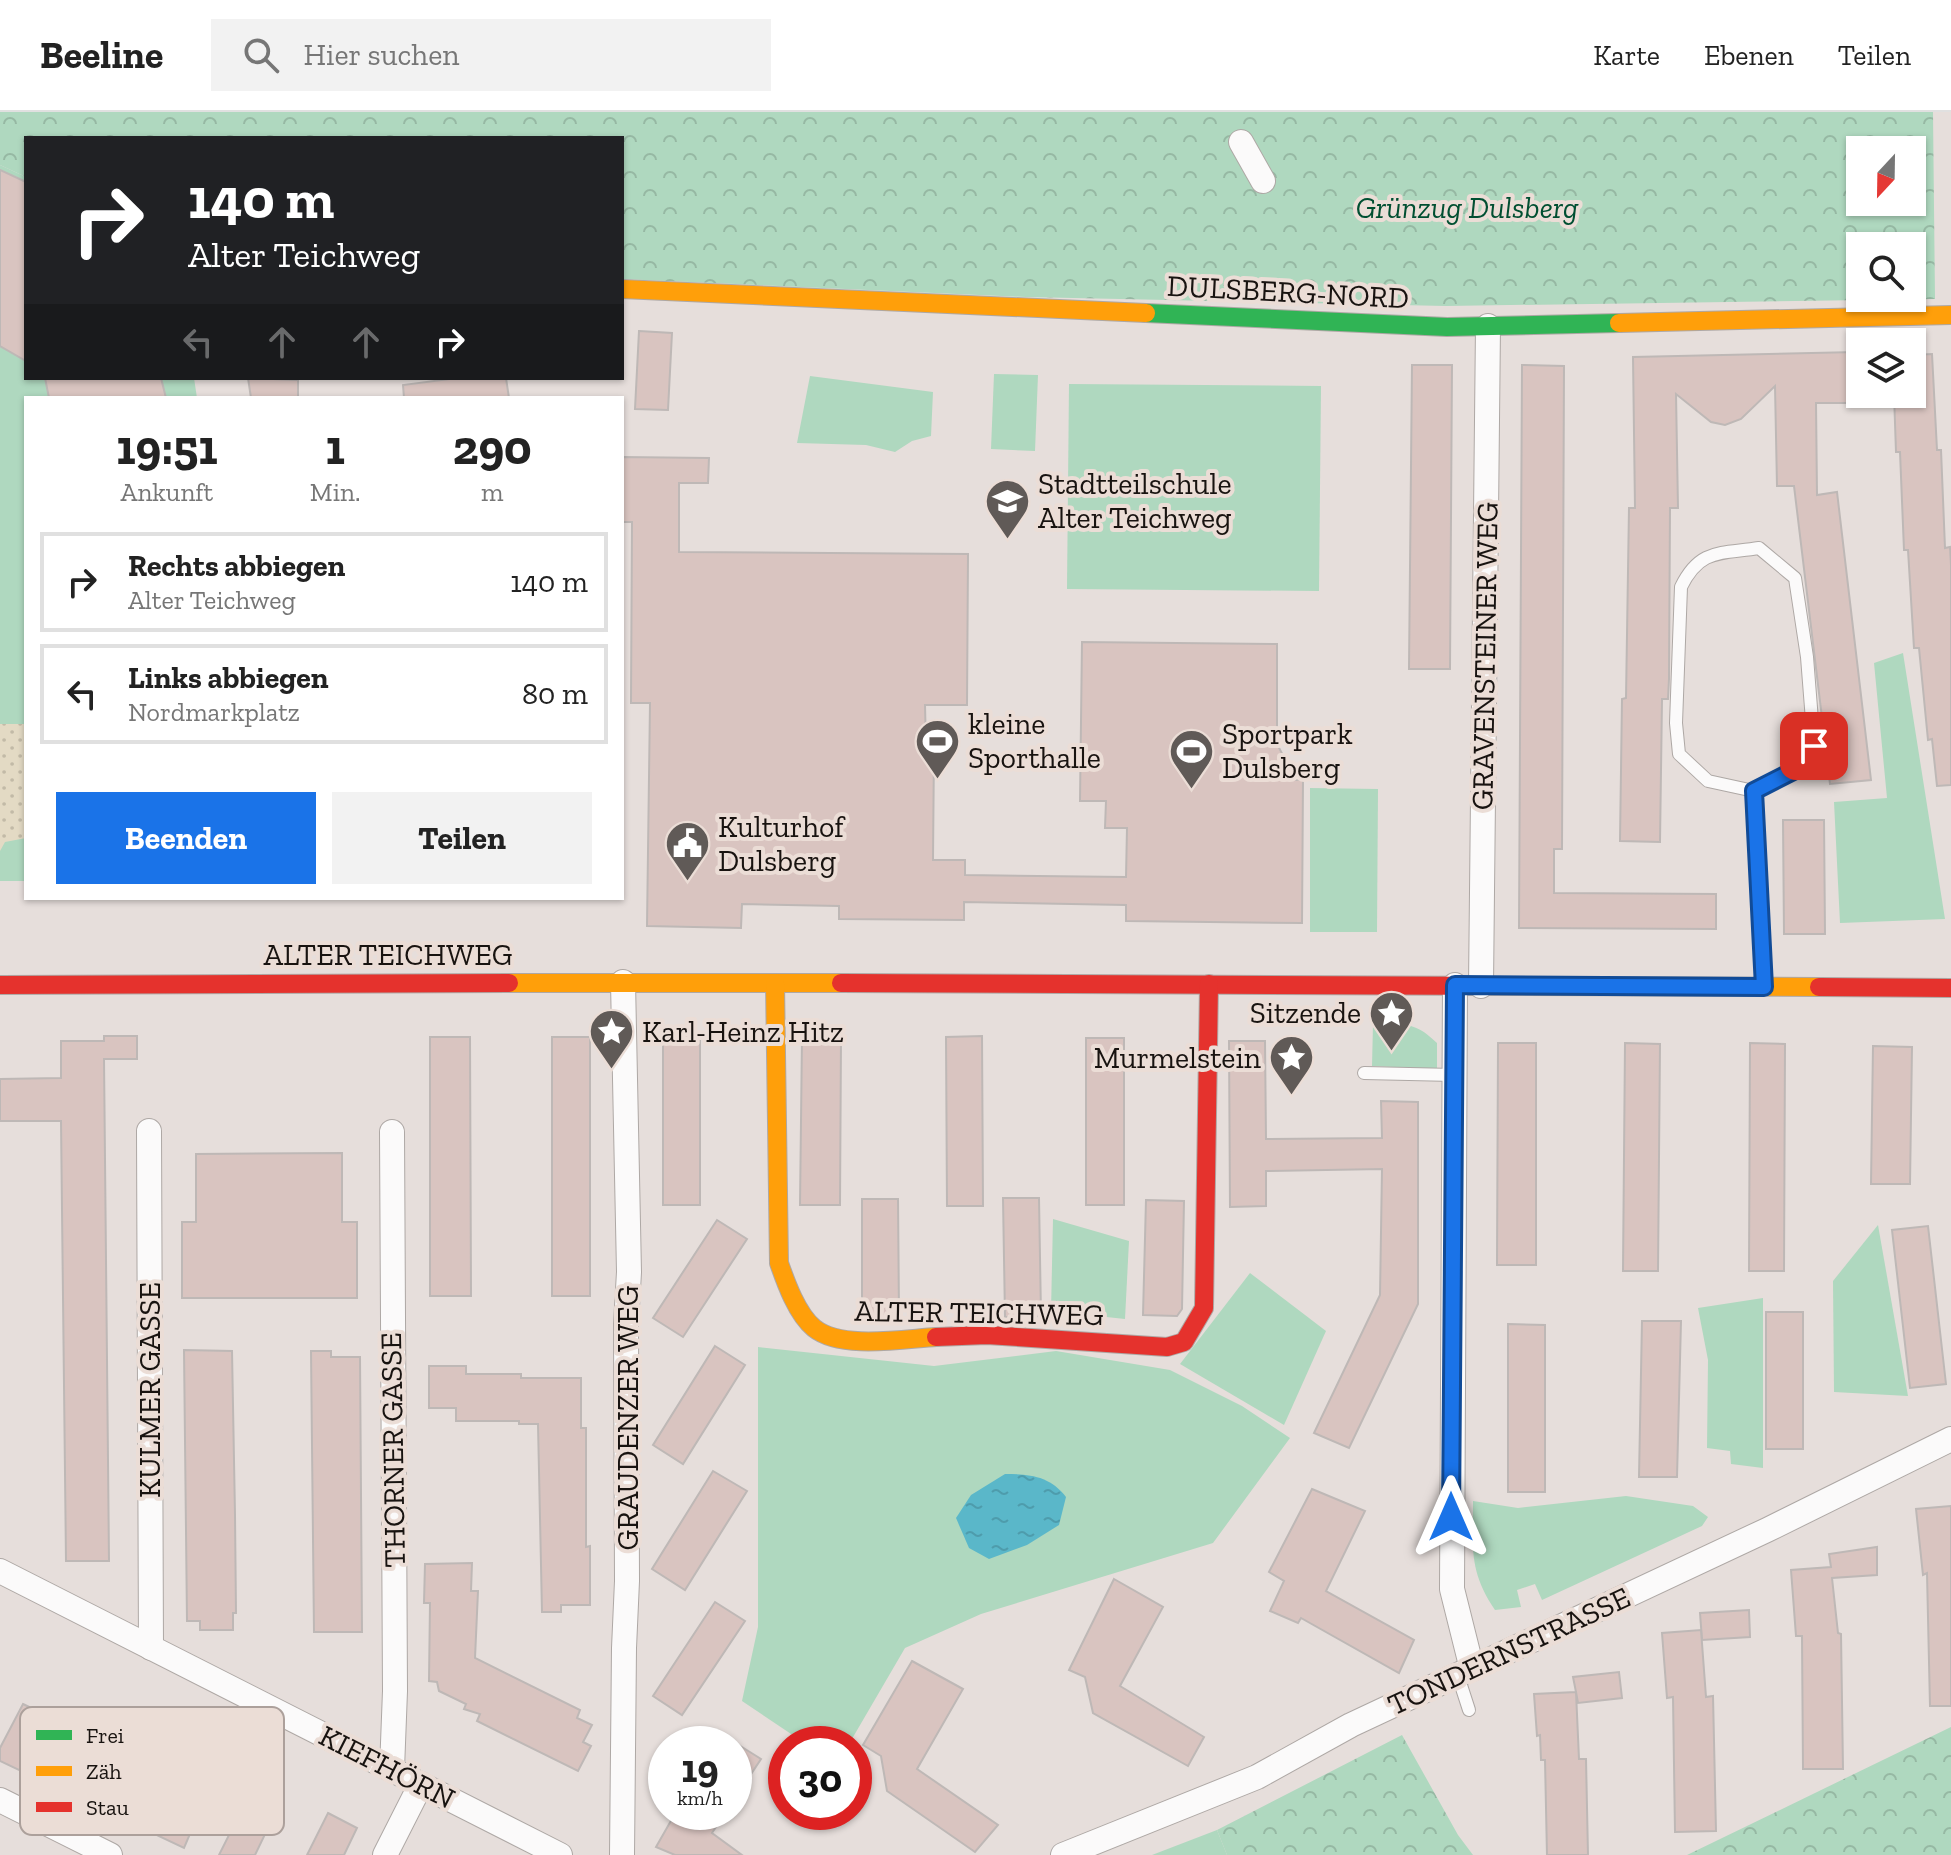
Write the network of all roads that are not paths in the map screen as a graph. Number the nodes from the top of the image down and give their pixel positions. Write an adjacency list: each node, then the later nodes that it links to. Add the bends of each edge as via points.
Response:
1 (1241, 142): 2 (street)
2 (1263, 181)
3 (624, 289): 5 (street, DULSBERG-NORD)
4 (1951, 315): 5 (street, DULSBERG-NORD)
5 (1488, 326): 12 (street, GRAVENSTEINER WEG)
6 (1754, 791): 6 (lane, via 1708,781 1679,754 1676,708 1681,587 1690,569 1706,556 1759,548 1795,578 1814,746 1797,769); 13 (lane)
7 (623, 982): 8 (street, ALTER TEICHWEG); 10 (street, ALTER TEICHWEG); 34 (street, GRAUDENZER WEG, via 629,1272)
8 (775, 983): 9 (street, ALTER TEICHWEG); 9 (street, ALTER TEICHWEG, via 779,1263 789,1293 814,1328 843,1341 987,1335 1167,1347 1184,1342 1204,1308)
9 (1209, 984): 11 (street, ALTER TEICHWEG)
10 (0, 985)
11 (1455, 985): 12 (street, ALTER TEICHWEG); 16 (street)
12 (1481, 986): 13 (street, ALTER TEICHWEG)
13 (1764, 987): 14 (street, ALTER TEICHWEG)
14 (1951, 988)
15 (1364, 1073): 16 (lane)
16 (1454, 1075): 22 (street, via 1452,1589)
17 (149, 1131): 21 (street, KULMER GASSE)
18 (392, 1132): 26 (street, THORNER GASSE)
19 (1951, 1439): 22 (street, TONDERNSTRASSE)
20 (0, 1571): 21 (street, KIEFHÖRN)
21 (151, 1648): 23 (street, KIEFHÖRN)
22 (1465, 1673): 24 (lane); 35 (street, TONDERNSTRASSE, via 1351,1725 1257,1777)
23 (269, 1707)
24 (1469, 1710)
25 (284, 1715): 26 (street, KIEFHÖRN)
26 (392, 1769): 27 (street, KIEFHÖRN)
27 (421, 1784): 32 (street); 33 (street, KIEFHÖRN)
28 (0, 1800): 29 (street)
29 (20, 1810)
30 (70, 1835): 31 (street)
31 (110, 1855)
32 (385, 1855)
33 (560, 1855)
34 (622, 1855)
35 (1063, 1855)

